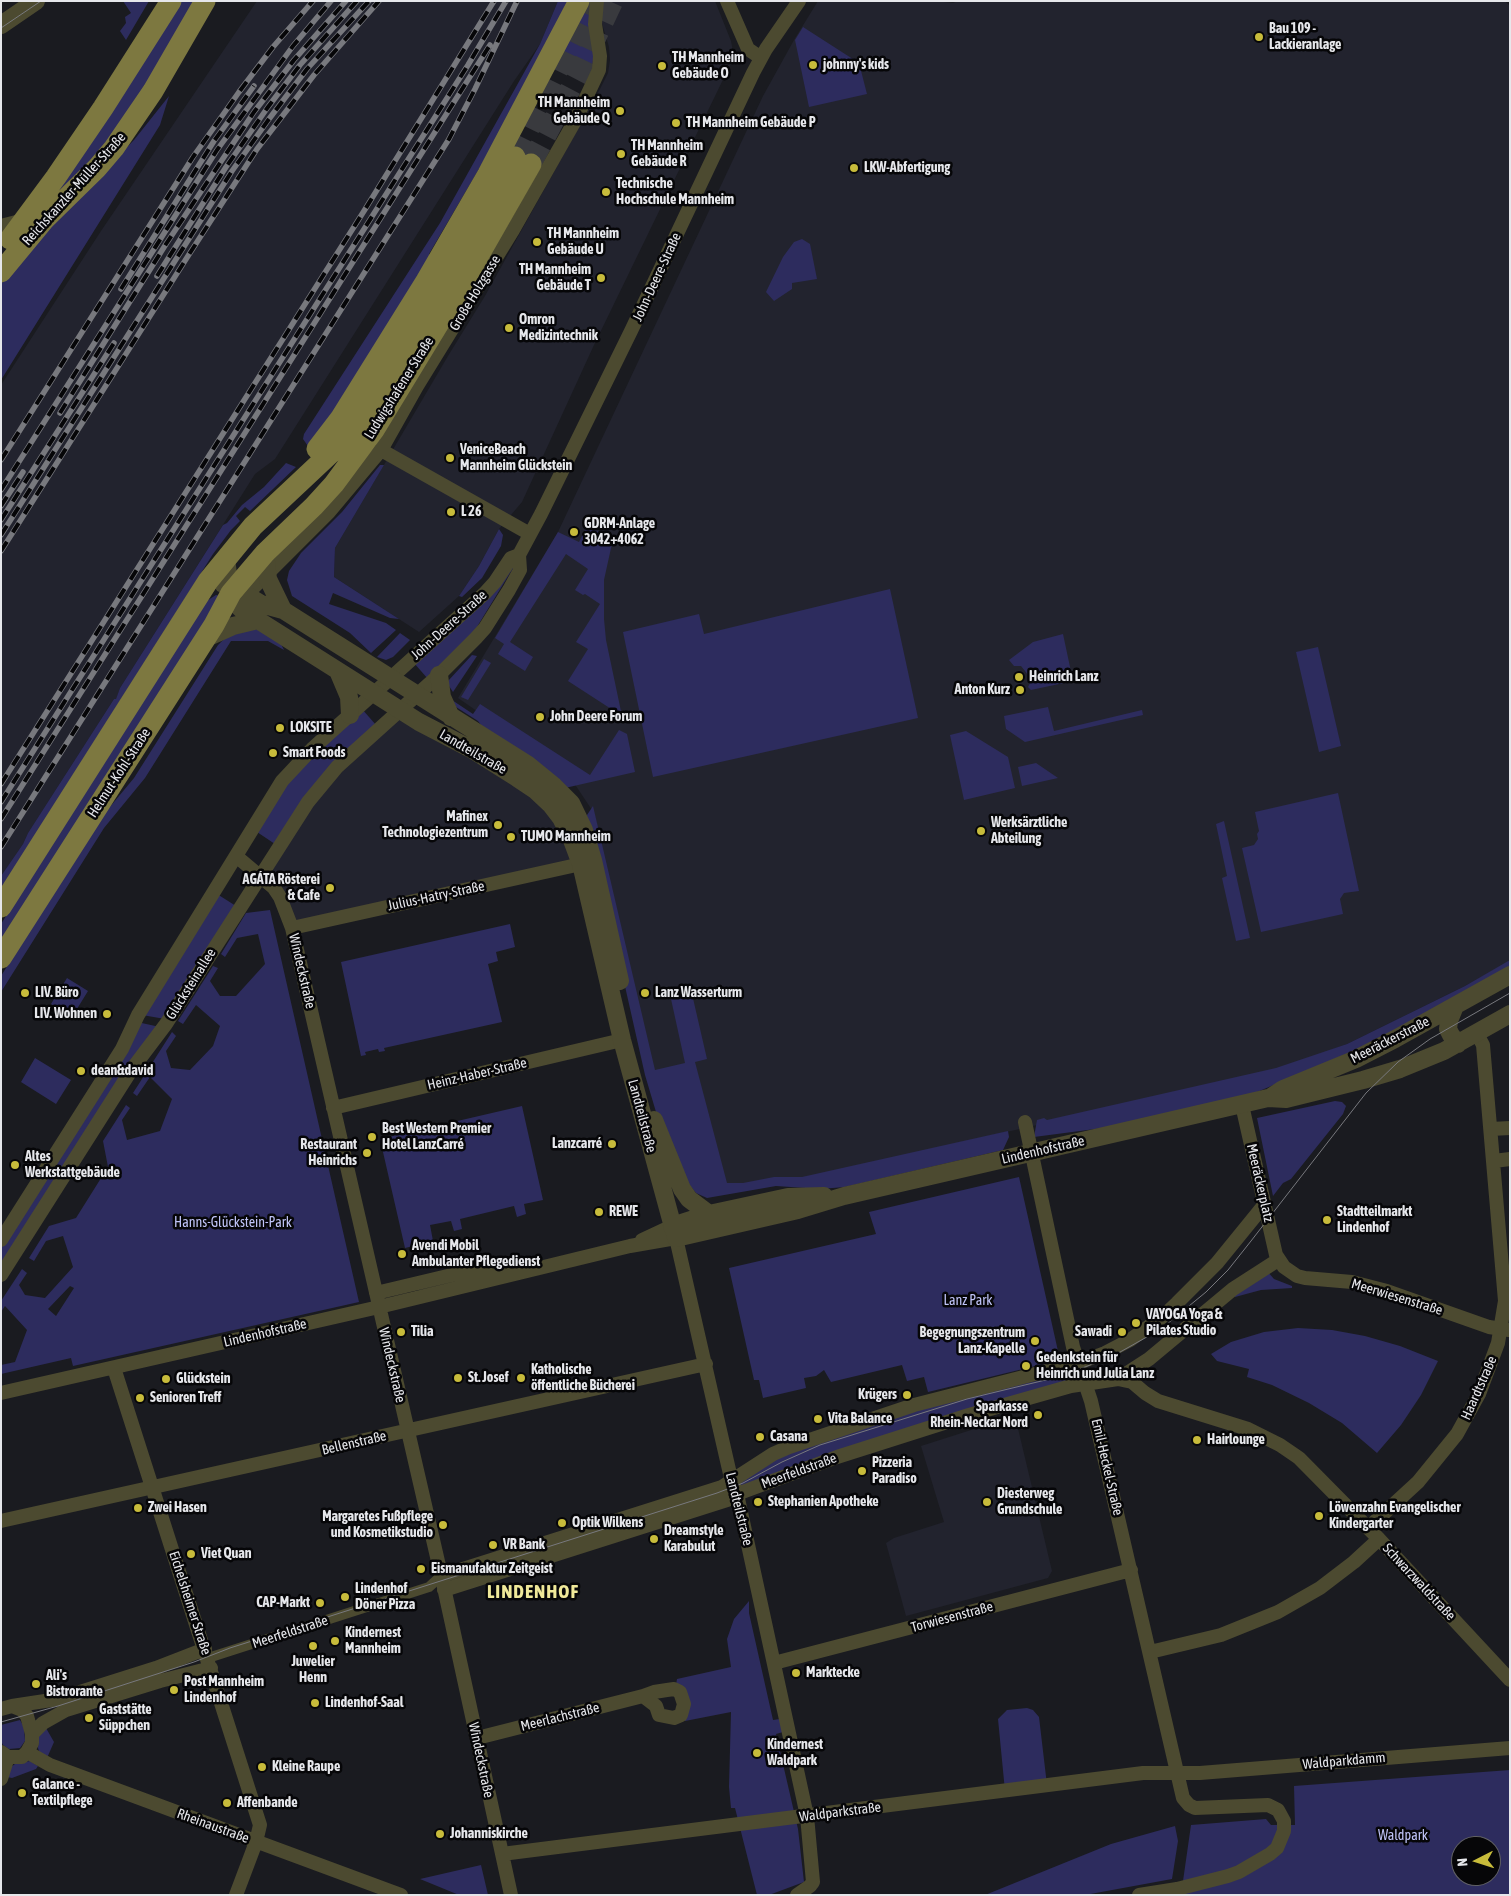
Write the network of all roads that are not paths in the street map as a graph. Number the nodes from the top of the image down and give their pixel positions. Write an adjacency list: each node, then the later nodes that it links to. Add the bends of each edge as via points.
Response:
1 (36, 1): 8 (street)
2 (171, 1): 10 (main road, Reichskanzler-Müller-Straße)
3 (205, 1): 13 (main road, Reichskanzler-Müller-Straße, via 154,91 114,148 44,220)
4 (579, 1): 19 (main road, via 488,174 340,419 307,461 234,533 218,554)
5 (597, 1): 14 (street, Große Holzgasse, via 600,70 513,230)
6 (727, 1): 9 (street, via 748,49)
7 (799, 1): 9 (street, John-Deere-Straße)
8 (1, 25)
9 (761, 58): 15 (street, John-Deere-Straße)
10 (24, 220): 11 (street); 12 (main road, Reichskanzler-Müller-Straße)
11 (1, 226)
12 (1, 250)
13 (1, 272)
14 (381, 450): 15 (street); 18 (street, Große Holzgasse, via 329,512)
15 (530, 534): 16 (street, John-Deere-Straße)
16 (519, 554): 25 (street, John-Deere-Straße, via 520,570 485,628); 26 (street, John-Deere-Straße, via 511,558 485,593)
17 (226, 558): 18 (main road, Ludwigshafener Straße, via 253,526 334,450 368,408 464,249 523,161 456,295 374,430 334,484); 19 (main road, Helmut-Kohl-Straße); 20 (street)
18 (266, 563): 20 (main road, Ludwigshafener Straße); 21 (street, via 270,585)
19 (208, 581): 20 (street, Landteilstraße); 35 (main road, Helmut-Kohl-Straße)
20 (236, 593): 21 (street, Landteilstraße); 22 (street, Landteilstraße); 23 (main road, Helmut-Kohl-Straße)
21 (283, 610): 26 (street, Landteilstraße)
22 (258, 620): 23 (street); 24 (street, Landteilstraße)
23 (209, 632): 37 (main road, Helmut-Kohl-Straße)
24 (337, 671): 27 (street, Landteilstraße); 30 (street, via 348,691)
25 (439, 675): 28 (street, John-Deere-Straße); 31 (street, via 442,696)
26 (390, 679): 27 (street, John-Deere-Straße); 28 (street, Landteilstraße)
27 (374, 694): 29 (street, Landteilstraße); 30 (street, Glücksteinallee)
28 (417, 696): 29 (street, John-Deere-Straße); 31 (street, Landteilstraße)
29 (401, 710): 33 (street, Landteilstraße, via 535,790 560,818); 34 (street, Glücksteinallee, via 328,776)
30 (350, 715): 32 (street, Glücksteinallee, via 288,774)
31 (451, 717): 55 (street, Landteilstraße, via 542,775 571,803 578,816 593,860 645,1089 658,1132 682,1189 689,1199)
32 (236, 856): 34 (street, Windeckstraße); 57 (street, Glücksteinallee, via 138,1015 122,1049)
33 (581, 864): 36 (street, Julius-Hatry-Straße); 42 (street, Landteilstraße)
34 (260, 875): 36 (street, Windeckstraße, via 280,897); 60 (street, Glücksteinallee)
35 (1, 907)
36 (292, 928): 46 (street, Windeckstraße)
37 (1, 958)
38 (1510, 975): 39 (street, Meeräckerstraße)
39 (1455, 1006): 43 (street, via 1448,1029); 44 (street, Meeräckerstraße, via 1395,1040 1283,1088)
40 (1510, 1014): 41 (street, Meeräckerstraße)
41 (1477, 1034): 43 (street, Meeräckerstraße); 49 (street, Haardtstraße, via 1483,1046)
42 (622, 1040): 46 (street, Heinz-Haber-Straße); 56 (street, Landteilstraße)
43 (1458, 1044): 44 (street, Meeräckerstraße, via 1385,1074 1286,1099)
44 (1268, 1098): 45 (street, Meeräckerstraße)
45 (1242, 1105): 50 (street, Lindenhofstraße); 54 (street, Meeräckerplatz)
46 (333, 1108): 61 (street, Windeckstraße)
47 (1025, 1122): 50 (street, Emil-Heckel-Straße)
48 (1510, 1128): 49 (street)
49 (1491, 1129): 52 (street, Haardtstraße)
50 (1032, 1153): 53 (street, Lindenhofstraße); 64 (street, Emil-Heckel-Straße)
51 (1510, 1159): 52 (street)
52 (1494, 1161): 63 (street, Haardtstraße)
53 (844, 1196): 55 (street, Lindenhofstraße, via 788,1197); 56 (street, Lindenhofstraße, via 798,1210)
54 (1265, 1204): 58 (street, Meeräckerplatz); 64 (street, via 1217,1262 1162,1317 1130,1340)
55 (709, 1214): 56 (street, Lindenhofstraße)
56 (674, 1232): 59 (street, Lindenhofstraße); 65 (street, Landteilstraße)
57 (1, 1240)
58 (1278, 1260): 63 (street, Meerwiesenstraße, via 1291,1273 1305,1278 1352,1282 1387,1291); 67 (street, via 1233,1289 1148,1359)
59 (528, 1271): 61 (street, Lindenhofstraße, via 498,1264); 62 (street, Lindenhofstraße)
60 (1, 1275)
61 (376, 1293): 62 (street, Windeckstraße)
62 (379, 1307): 66 (street, Lindenhofstraße); 70 (street, Windeckstraße)
63 (1505, 1330): 74 (street, Haardtstraße, via 1479,1394 1457,1434 1418,1482)
64 (1078, 1363): 68 (street, Emil-Heckel-Straße); 71 (street, Meerfeldstraße, via 914,1405 798,1444 773,1454)
65 (706, 1364): 70 (street, Bellenstraße); 71 (street, Landteilstraße)
66 (114, 1368): 69 (street, Lindenhofstraße); 72 (street, Eichelsheimer Straße)
67 (1118, 1379): 68 (street); 74 (street, Schwarzwaldstraße, via 1132,1382 1158,1400 1248,1429 1280,1445 1314,1472)
68 (1087, 1384): 71 (street, Meerfeldstraße, via 969,1415); 76 (street, Emil-Heckel-Straße)
69 (1, 1393)
70 (407, 1431): 72 (street, Bellenstraße); 77 (street, Windeckstraße)
71 (734, 1487): 77 (street, Meerfeldstraße, via 727,1500); 80 (street, Landteilstraße)
72 (153, 1488): 73 (street, Bellenstraße); 79 (street, Eichelsheimer Straße)
73 (1, 1521)
74 (1368, 1528): 75 (street, Schwarzwaldstraße)
75 (1379, 1539): 78 (street, via 1326,1584 1285,1609 1221,1635); 81 (street, Schwarzwaldstraße)
76 (1131, 1570): 78 (street, Emil-Heckel-Straße); 80 (street, Torwiesenstraße)
77 (442, 1583): 79 (street, Meerfeldstraße); 85 (street, Windeckstraße)
78 (1150, 1652): 89 (street, Emil-Heckel-Straße)
79 (208, 1658): 83 (street, Meerfeldstraße, via 156,1668 47,1702); 84 (street, Meerfeldstraße, via 160,1681 66,1710); 92 (street, Eichelsheimer Straße, via 260,1825)
80 (774, 1663): 91 (street, Landteilstraße)
81 (1510, 1680)
82 (643, 1696): 85 (street, Meerlachstraße)
83 (5, 1705): 84 (street, via 22,1710)
84 (32, 1734): 87 (street)
85 (477, 1738): 93 (street, Windeckstraße)
86 (1510, 1748): 89 (street, Waldparkdamm)
87 (28, 1752): 88 (street, via 22,1757); 92 (street, Rheinaustraße, via 50,1765)
88 (5, 1755): 90 (street)
89 (1177, 1773): 91 (street, Waldparkstraße, via 1143,1773); 98 (street, Emil-Heckel-Straße, via 1183,1798 1195,1808 1274,1807 1284,1821 1282,1838 1270,1854 1228,1876)
90 (1, 1779)
91 (807, 1816): 93 (street, Waldparkstraße); 97 (street, Landteilstraße, via 814,1882)
92 (256, 1842): 94 (street, Eichelsheimer Straße); 95 (street, Rheinaustraße)
93 (502, 1854): 96 (street, Windeckstraße)
94 (236, 1895)
95 (401, 1895)
96 (511, 1895)
97 (797, 1895)
98 (1139, 1895)

